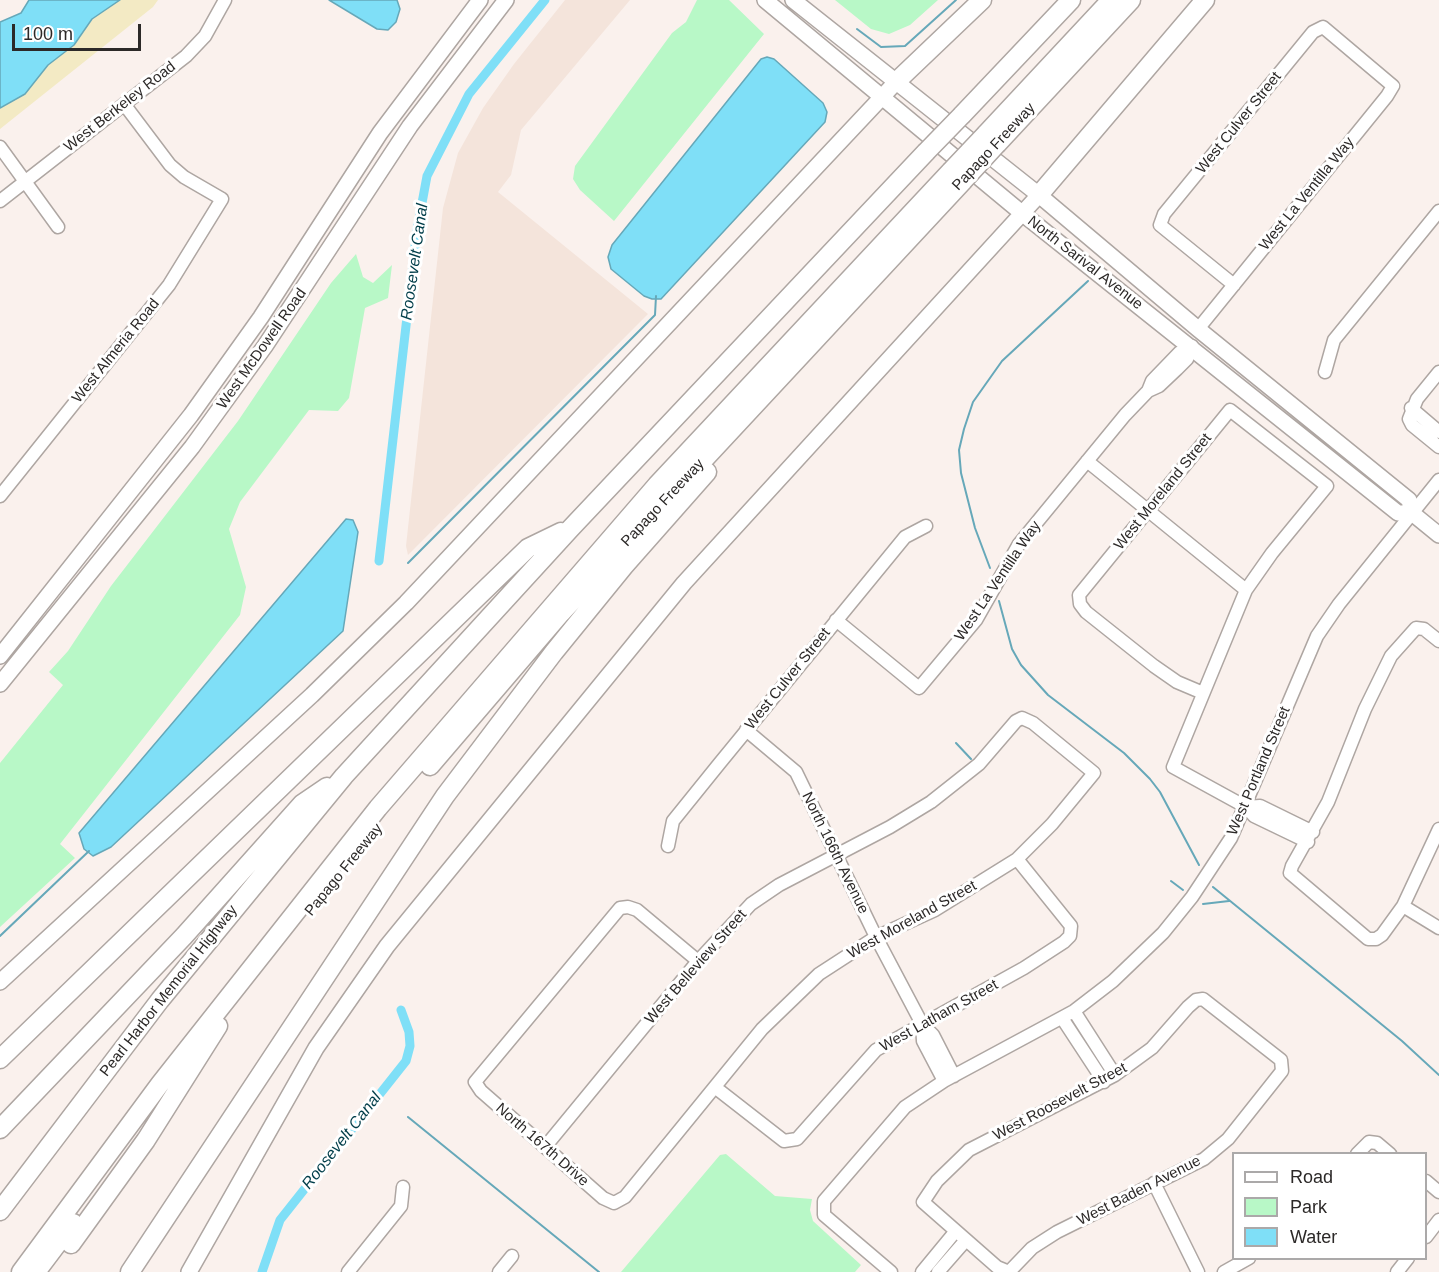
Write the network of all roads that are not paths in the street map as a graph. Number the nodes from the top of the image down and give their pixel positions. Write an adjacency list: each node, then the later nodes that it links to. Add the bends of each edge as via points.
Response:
1 (225, 0): 14 (street, West Berkeley Road, via 205,36 186,56)
2 (480, 0): 46 (main road, West McDowell Road, via 390,118 261,317 186,422)
3 (506, 0): 47 (main road, West McDowell Road, via 410,126 224,404)
4 (765, 0): 13 (main road, North Sarival Avenue)
5 (793, 0): 11 (main road, North Sarival Avenue)
6 (982, 0): 11 (highway)
7 (1071, 0): 41 (highway, bridge)
8 (1112, 0): 15 (highway)
9 (1131, 0): 15 (highway, Papago Freeway)
10 (1205, 0): 19 (highway)
11 (897, 81): 13 (main road); 19 (main road, North Sarival Avenue)
12 (1392, 86): 24 (street, West La Ventilla Way); 24 (street, West Culver Street, via 1323,27 1313,32 1164,214 1160,225)
13 (880, 97): 21 (main road, North Sarival Avenue); 63 (main road, via 406,603 312,695)
14 (124, 104): 18 (street, West Berkeley Road); 37 (street, West Almeria Road, via 170,165 222,199 169,285)
15 (992, 139): 17 (highway, Papago Freeway, bridge)
16 (0, 147): 18 (street)
17 (957, 176): 30 (highway, Papago Freeway); 90 (highway, via 657,485 401,781 160,1084)
18 (24, 182): 20 (street, West Berkeley Road); 23 (street)
19 (1039, 195): 21 (main road); 26 (main road, North Sarival Avenue)
20 (0, 201)
21 (1023, 214): 25 (main road, North Sarival Avenue); 94 (main road, via 690,576 405,923 333,1021 292,1087)
22 (1436, 220): 28 (street, via 1334,340)
23 (58, 227)
24 (1234, 285): 26 (street, West La Ventilla Way)
25 (1147, 311): 26 (main road, via 1190,333); 27 (main road, North Sarival Avenue)
26 (1198, 329): 31 (main road, North Sarival Avenue)
27 (1192, 346): 31 (main road, via 1209,346 1247,378); 35 (street, West La Ventilla Way, via 1180,352 1152,381 1148,391); 39 (main road, North Sarival Avenue, via 1398,513)
28 (1325, 372)
29 (1439, 372): 32 (street)
30 (778, 377): 67 (highway, Papago Freeway, via 561,613 394,808); 93 (highway, via 744,430 624,566 451,789)
31 (1282, 397): 39 (main road, North Sarival Avenue, via 1409,500)
32 (1411, 408): 33 (street); 34 (street, via 1408,419 1412,425)
33 (1439, 432)
34 (1439, 447)
35 (1087, 461): 38 (street); 44 (street, West La Ventilla Way, via 1019,544 976,620 919,688)
36 (1439, 480): 39 (street, West Portland Street)
37 (0, 496)
38 (1147, 511): 43 (street); 43 (street, West Moreland Street, via 1230,410 1327,486); 49 (street, West Moreland Street, via 1079,595 1080,604 1154,666)
39 (1412, 513): 42 (main road, North Sarival Avenue); 53 (street, West Portland Street, via 1317,636)
40 (926, 526): 44 (street, West Culver Street, via 905,537)
41 (571, 528): 52 (highway); 68 (highway, via 528,548)
42 (1439, 535)
43 (1246, 590): 49 (street)
44 (836, 620): 51 (street, West Culver Street)
45 (1439, 641): 55 (street, via 1424,629 1416,628 1391,656)
46 (2, 649): 47 (street)
47 (20, 660): 48 (main road, West McDowell Road)
48 (0, 684)
49 (1203, 693): 53 (street, via 1173,767)
50 (1022, 718): 57 (street, West Belleview Street, via 956,784 906,818); 58 (street, West Moreland Street, via 1094,773)
51 (746, 730): 56 (street, West Culver Street, via 673,821); 57 (street, North 166th Avenue, via 796,772)
52 (344, 776): 73 (highway, via 302,804 176,945); 82 (highway, Pearl Harbor Memorial Highway, via 159,1000)
53 (1246, 807): 55 (street, via 1254,816); 64 (street, West Portland Street, via 1212,869 1163,933 1113,981)
54 (1439, 828): 59 (street)
55 (1310, 837): 59 (street, via 1290,873 1368,939 1382,935)
56 (668, 846)
57 (835, 856): 61 (street, North 166th Avenue); 62 (street, West Belleview Street, via 751,904)
58 (1017, 859): 61 (street, West Moreland Street, via 935,910); 66 (street, West Latham Street, via 1071,926 1070,936 1024,968)
59 (1403, 906): 60 (street)
60 (1439, 928)
61 (876, 937): 66 (street, North 166th Avenue); 72 (street, West Moreland Street, via 819,974 762,1029)
62 (698, 961): 74 (street, West Belleview Street); 74 (street, North 167th Drive, via 637,910 620,908 475,1082)
63 (0, 982)
64 (1074, 1011): 65 (street, West Portland Street); 71 (street)
65 (1062, 1018): 70 (street, West Portland Street); 71 (street)
66 (922, 1024): 70 (street, North 166th Avenue, via 933,1035); 72 (street, West Latham Street, via 876,1050 797,1139 784,1141)
67 (218, 1026): 91 (highway); 92 (highway, via 146,1140)
68 (4, 1055)
69 (1282, 1071): 71 (street, West Roosevelt Street, via 1281,1060 1203,999 1196,1000 1152,1048); 77 (street, West Baden Avenue, via 1228,1139 1204,1158)
70 (949, 1078): 97 (street, West Portland Street, via 890,1121 822,1206 824,1215)
71 (1110, 1078): 84 (street, West Roosevelt Street, via 969,1150 937,1181 923,1202)
72 (716, 1088): 81 (street, West Moreland Street, via 625,1197)
73 (0, 1129)
74 (545, 1147): 81 (street, North 167th Drive, via 603,1198)
75 (1359, 1152): 76 (street, via 1369,1142)
76 (1388, 1152)
77 (1154, 1183): 100 (street, West Baden Avenue, via 1048,1237); 101 (street)
78 (1427, 1183): 80 (street)
79 (403, 1187): 95 (street, via 401,1206)
80 (1439, 1192)
81 (614, 1203)
82 (0, 1211)
83 (1439, 1220): 85 (street)
84 (955, 1232): 86 (street); 98 (street)
85 (1427, 1235)
86 (966, 1240): 99 (street); 100 (street, via 998,1267)
87 (512, 1257): 96 (street)
88 (1245, 1260): 102 (street)
89 (1406, 1260): 103 (street)
90 (21, 1272)
91 (36, 1272)
92 (51, 1272)
93 (130, 1272)
94 (189, 1272)
95 (348, 1272)
96 (499, 1272)
97 (891, 1272)
98 (922, 1272)
99 (938, 1272)
100 (1010, 1272)
101 (1198, 1272)
102 (1224, 1272)
103 (1397, 1272)

